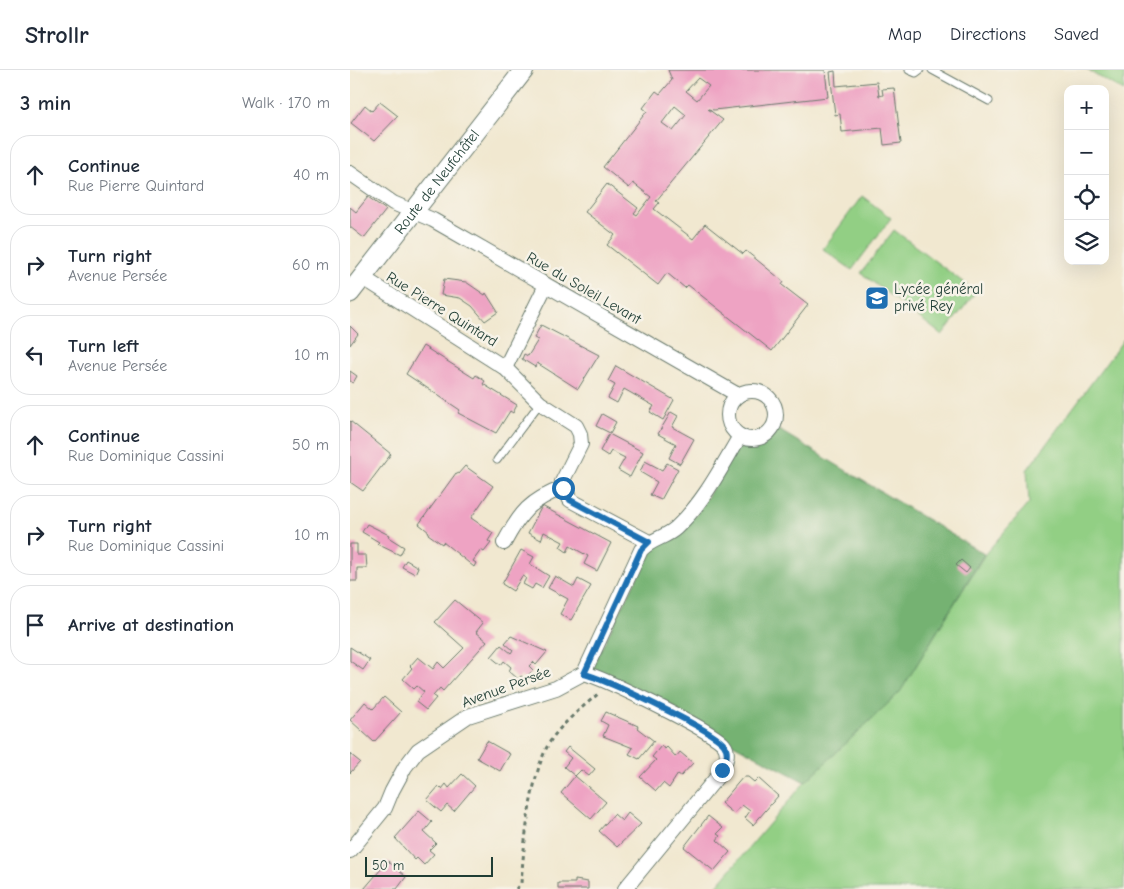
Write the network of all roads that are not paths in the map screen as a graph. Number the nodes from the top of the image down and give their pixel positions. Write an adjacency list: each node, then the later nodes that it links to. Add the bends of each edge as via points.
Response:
1 (524, 70): 7 (main road, Route de Neufchâtel)
2 (910, 70): 3 (lane, via 916,73)
3 (920, 70)
4 (932, 70): 5 (lane)
5 (989, 101)
6 (350, 174): 7 (street, Rue du Soleil Levant, via 393,203)
7 (414, 212): 8 (main road, Route de Neufchâtel); 9 (street, Rue du Soleil Levant)
8 (362, 277): 10 (main road, Route de Neufchâtel); 11 (street, Rue Pierre Quintard)
9 (546, 285): 11 (street, Rue Pierre Quintard); 12 (street, Rue du Soleil Levant)
10 (350, 292)
11 (505, 368): 13 (street, Rue Pierre Quintard)
12 (738, 395): 14 (street, via 730,404 727,416 731,428); 14 (street, via 755,390 767,395 776,416 772,428 764,436 752,439)
13 (540, 402): 15 (lane); 16 (street, Rue Pierre Quintard, via 576,426 580,434 581,444 562,482)
14 (740, 436): 17 (street, via 700,503 665,536)
15 (496, 460)
16 (563, 488): 17 (street, via 570,500); 18 (street, via 544,495 518,517)
17 (649, 542): 19 (street, via 637,559)
18 (504, 544)
19 (584, 674): 20 (street, Avenue Persée, via 556,688 468,716 418,750 405,767 385,808); 21 (street, via 610,682 708,732 724,744 727,756 722,770)
20 (350, 851)
21 (625, 889)

